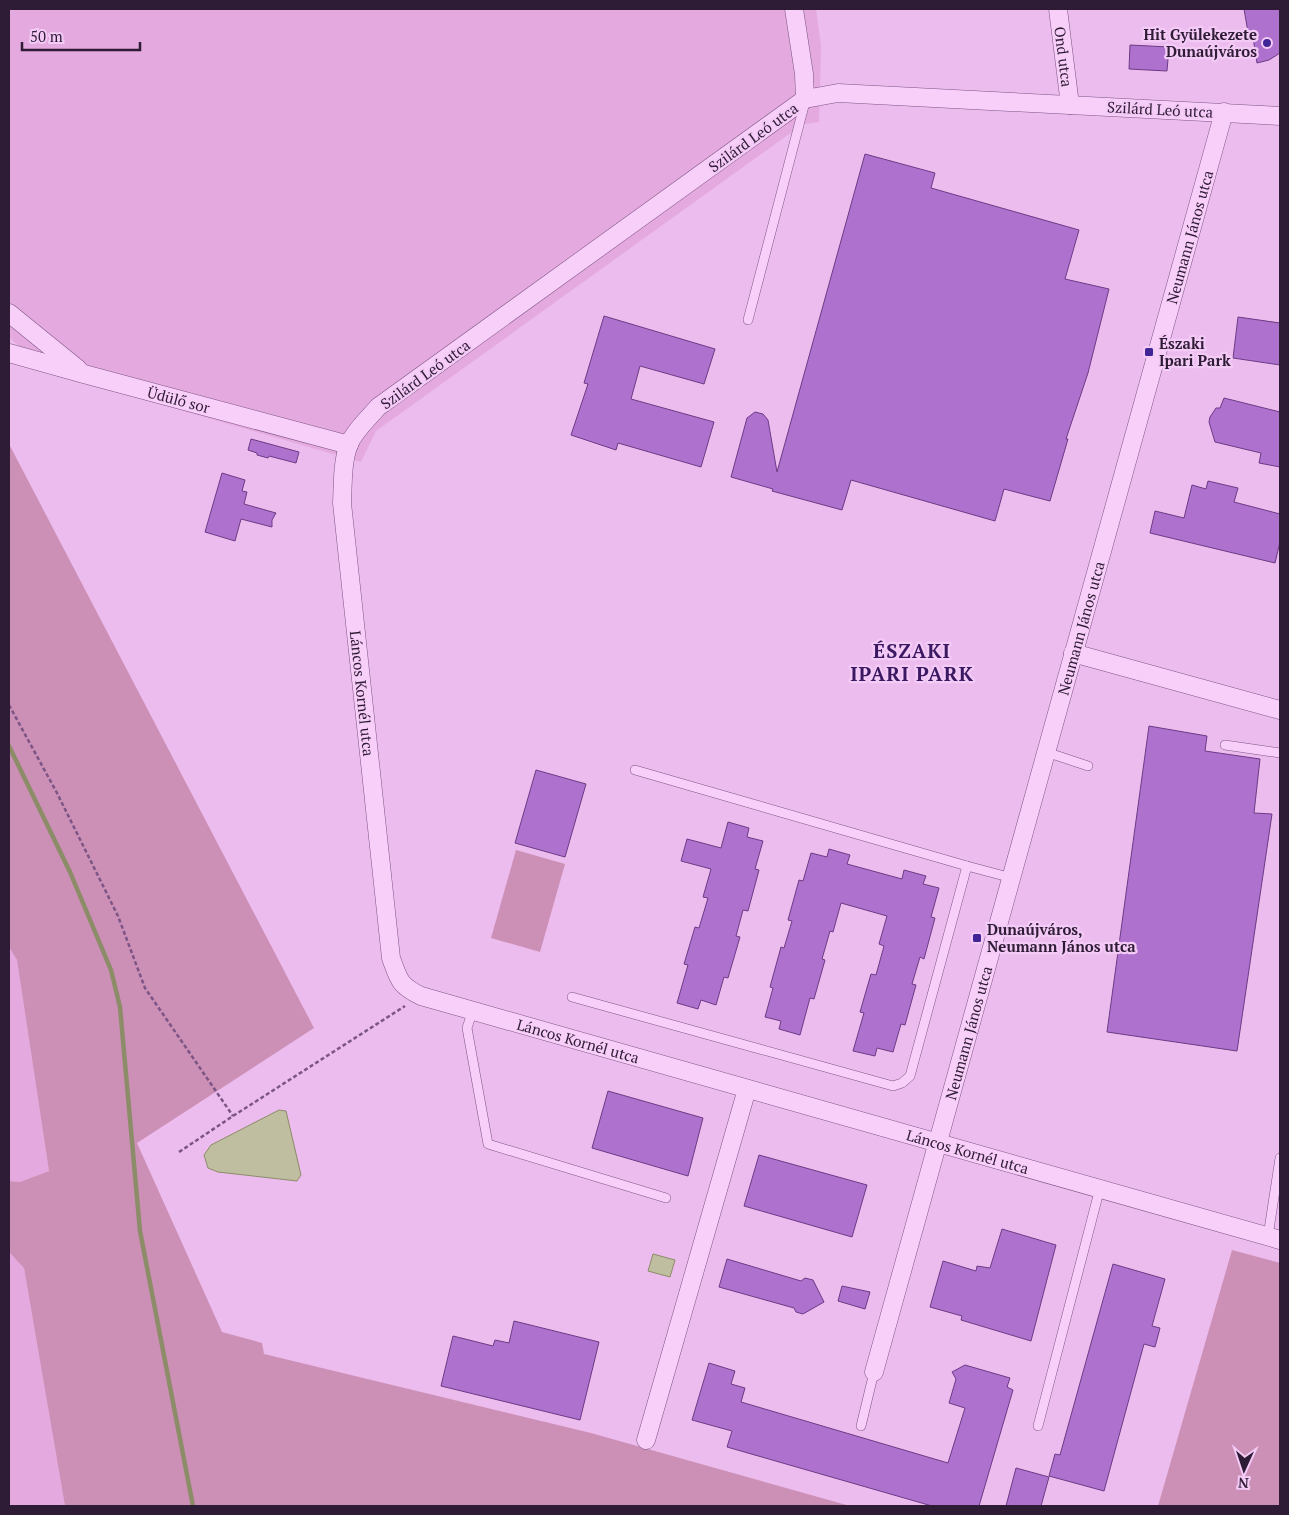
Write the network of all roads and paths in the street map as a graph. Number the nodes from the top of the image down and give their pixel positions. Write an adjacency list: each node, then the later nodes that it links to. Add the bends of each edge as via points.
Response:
1 (794, 9): 3 (street)
2 (1058, 9): 4 (street, Ond utca)
3 (805, 99): 4 (street, Szilárd Leó utca, via 838,93); 8 (lane); 11 (street, Szilárd Leó utca, via 385,402 358,430)
4 (1070, 105): 5 (street, Szilárd Leó utca)
5 (1224, 112): 6 (street, Szilárd Leó utca); 12 (street, Neumann János utca)
6 (1280, 116)
7 (9, 313): 10 (street)
8 (748, 320)
9 (9, 353): 10 (street, Üdülő sor)
10 (84, 374): 11 (street, Üdülő sor)
11 (349, 445): 22 (street, Láncos Kornél utca, via 342,503 391,958 398,978 406,988)
12 (1073, 654): 14 (street); 16 (street, Neumann János utca)
13 (9, 705): 26 (path, via 118,916 145,988)
14 (1280, 710)
15 (1225, 745): 17 (lane)
16 (1046, 752): 18 (lane); 21 (street, Neumann János utca)
17 (1280, 753)
18 (1088, 766)
19 (635, 770): 20 (lane)
20 (967, 866): 21 (lane); 23 (lane, via 910,1076 893,1086)
21 (1012, 878): 27 (street, Neumann János utca)
22 (422, 996): 24 (street, Láncos Kornél utca); 26 (path)
23 (572, 997)
24 (473, 1009): 25 (street, Láncos Kornél utca); 31 (lane, via 467,1028 488,1144)
25 (747, 1089): 27 (street, Láncos Kornél utca); 36 (street)
26 (233, 1116): 28 (path)
27 (938, 1142): 30 (street, Láncos Kornél utca); 33 (street, Neumann János utca)
28 (179, 1152)
29 (1280, 1158): 32 (lane)
30 (1100, 1188): 32 (street, Láncos Kornél utca); 35 (lane)
31 (666, 1198)
32 (1274, 1238)
33 (874, 1372): 34 (lane)
34 (862, 1426)
35 (1038, 1426)
36 (646, 1440)

